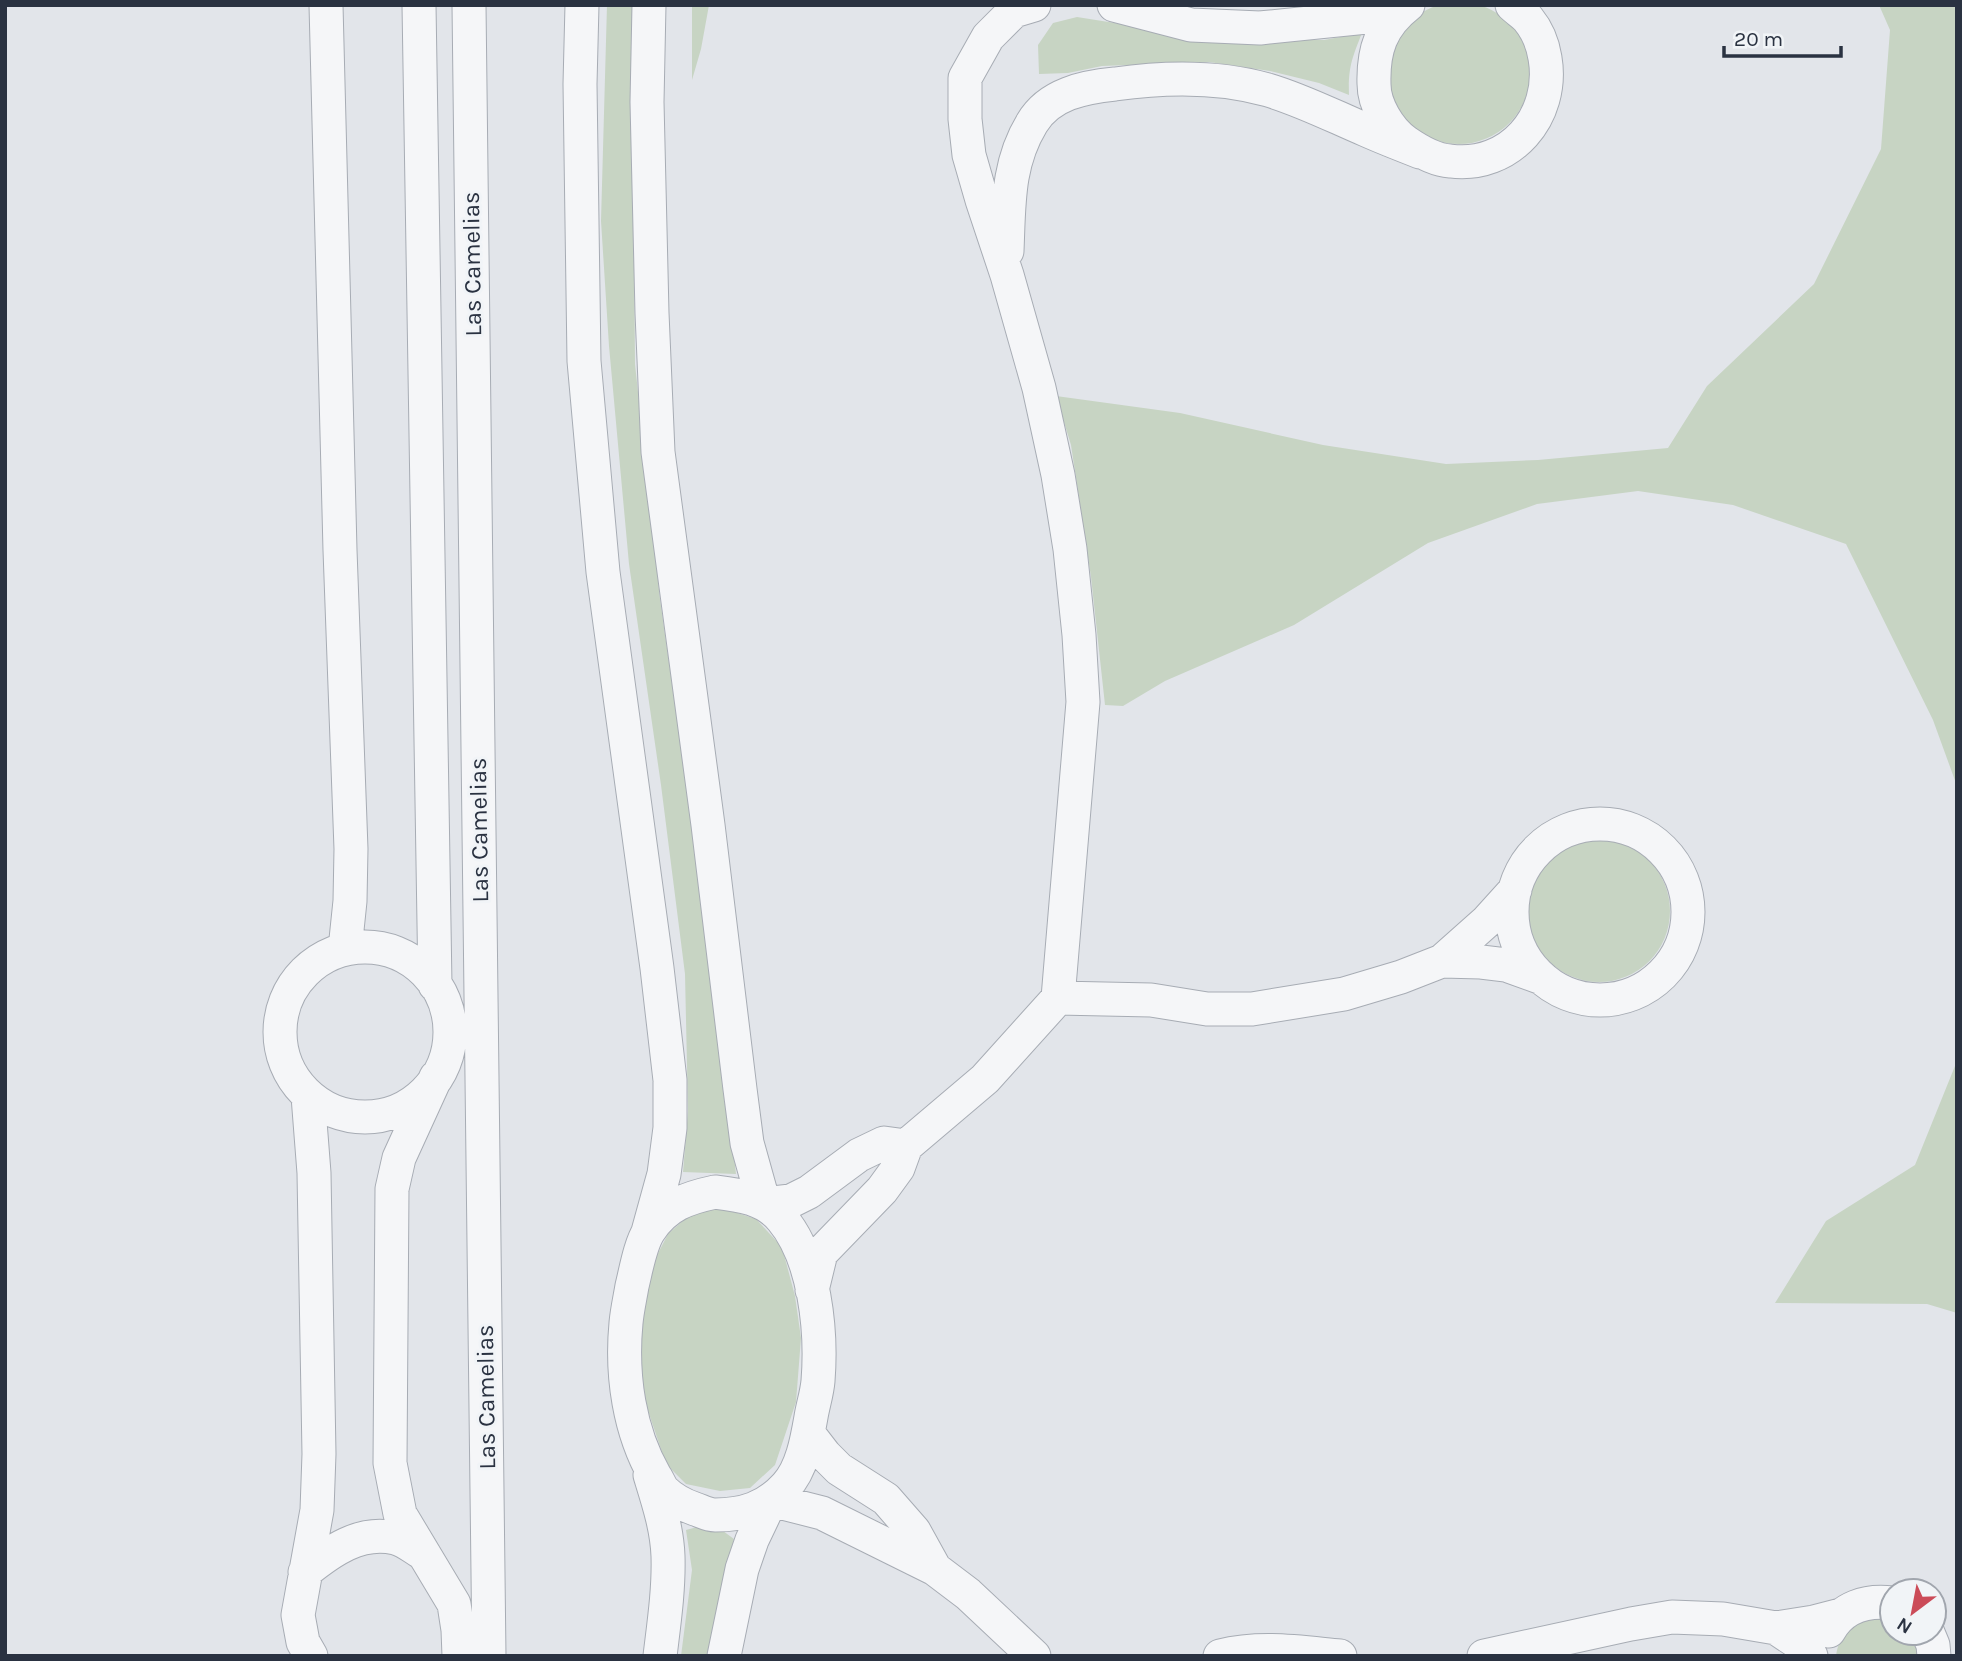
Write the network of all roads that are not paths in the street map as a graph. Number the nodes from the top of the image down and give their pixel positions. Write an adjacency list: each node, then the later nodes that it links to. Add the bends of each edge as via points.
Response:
1 (326, 5): 13 (street, via 351,849)
2 (419, 5): 16 (street)
3 (469, 5): 33 (street, Las Camelias)
4 (582, 5): 22 (street, via 587,397 603,572 670,1080 664,1174)
5 (649, 5): 21 (street, via 647,102 658,452 747,1143)
6 (1034, 5): 11 (street, via 1014,11 988,37 965,78 969,155)
7 (1114, 5): 9 (street, via 1191,25 1260,28)
8 (1512, 5): 10 (street, via 1528,19 1543,45 1548,75 1543,104 1529,130 1506,150 1478,161 1449,162)
9 (1402, 10): 10 (street, via 1381,37 1374,89 1382,115 1399,137)
10 (1420, 152): 11 (street, via 1266,89 1168,79 1064,94 1033,121 1020,147 1009,184)
11 (1007, 275): 17 (street, via 1058,475 1079,635 1083,702)
12 (1515, 890): 14 (street); 15 (street, via 1516,938 1526,960); 15 (street, via 1527,862 1548,840 1576,827 1606,824 1636,831 1661,848 1679,872 1688,901 1686,932 1675,960 1655,982 1628,996 1598,1000 1568,995)
13 (345, 949): 16 (street, via 375,947 401,954); 19 (street, via 323,957 302,973 286,997 279,1026 282,1054)
14 (1443, 961): 15 (street, via 1506,965); 17 (street, via 1344,994 1252,1009)
15 (1542, 978)
16 (435, 985): 18 (street, via 449,1016 450,1032 449,1048)
17 (1058, 998): 20 (street, via 985,1079)
18 (436, 1077): 19 (street, via 426,1092 405,1107 381,1115 341,1113); 27 (street, via 399,1158 391,1219 390,1463 400,1514)
19 (308, 1096): 29 (street, via 314,1173 319,1454 317,1510)
20 (906, 1146): 21 (street, via 884,1143 859,1154 809,1192 791,1201); 23 (street, via 898,1168 882,1190 821,1253)
21 (764, 1204): 22 (street, via 715,1192 690,1197 668,1210); 23 (street, via 781,1217 796,1239)
22 (648, 1231): 25 (street, via 625,1322 625,1376)
23 (812, 1290): 24 (street, via 818,1381)
24 (808, 1433): 26 (street, via 799,1465); 28 (street, via 839,1469 886,1499 914,1531)
25 (645, 1459): 26 (street, via 663,1490 682,1505 711,1515 746,1513); 35 (street, via 668,1554)
26 (771, 1500): 28 (street, via 822,1513); 36 (street, via 742,1569)
27 (424, 1553): 29 (street, via 397,1538 372,1536 352,1541); 33 (street, via 454,1604)
28 (934, 1569): 37 (street)
29 (305, 1572): 34 (street, via 298,1615)
30 (1878, 1601): 31 (street, via 1857,1605)
31 (1840, 1615): 32 (street); 42 (street, via 1824,1641)
32 (1776, 1628): 40 (street, via 1672,1617); 41 (street)
33 (465, 1654)
34 (311, 1656)
35 (660, 1656)
36 (724, 1656)
37 (1034, 1656)
38 (1220, 1656): 39 (street, via 1243,1650 1277,1650)
39 (1340, 1656)
40 (1484, 1656)
41 (1811, 1656)
42 (1822, 1656)

